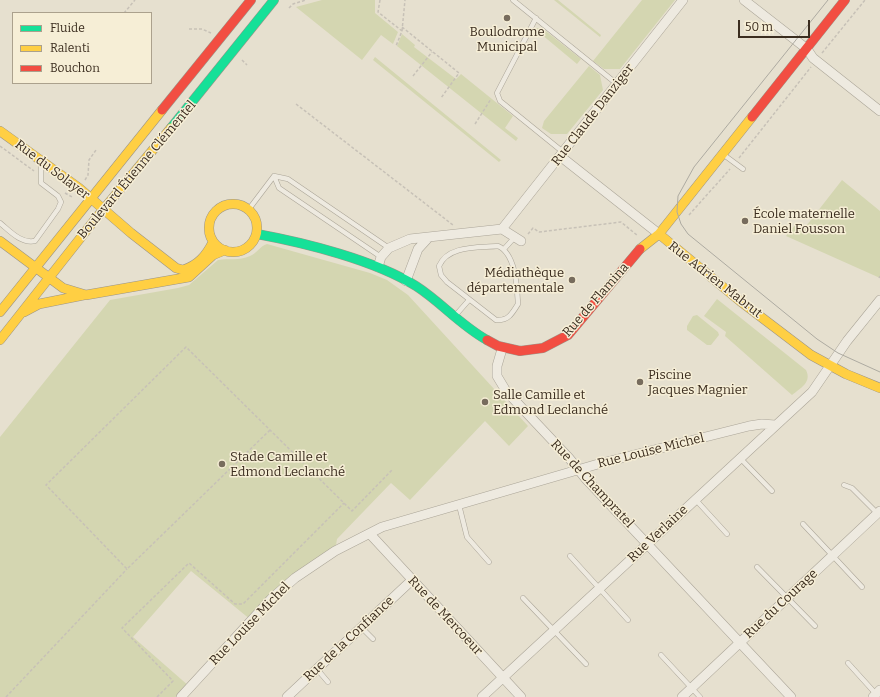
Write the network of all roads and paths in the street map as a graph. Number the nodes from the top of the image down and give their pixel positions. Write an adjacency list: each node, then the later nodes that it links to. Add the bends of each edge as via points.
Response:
1 (135, 0): 14 (path)
2 (251, 0): 36 (street, Boulevard Étienne Clémentel)
3 (274, 0): 38 (street, Boulevard Étienne Clémentel)
4 (306, 0): 13 (path)
5 (380, 0): 17 (path, via 378,12)
6 (405, 0): 16 (path)
7 (513, 0): 15 (lane)
8 (683, 0): 23 (street, Rue Claude Danziger)
9 (744, 0): 12 (street)
10 (845, 0): 19 (street, Rue de Flamina)
11 (865, 0): 21 (path)
12 (755, 3): 19 (street)
13 (289, 8)
14 (125, 12)
15 (536, 18): 23 (lane); 24 (lane)
16 (402, 27): 17 (path); 20 (path)
17 (402, 31): 18 (path)
18 (396, 46)
19 (807, 49): 21 (street); 31 (street, Rue de Flamina)
20 (432, 51): 22 (path); 25 (path, via 459,73)
21 (817, 61): 27 (street); 33 (path)
22 (413, 76)
23 (617, 84): 30 (street, Rue Claude Danziger)
24 (497, 93): 28 (path); 30 (lane, via 500,102)
25 (441, 98)
26 (296, 104): 43 (path)
27 (880, 111)
28 (475, 124)
29 (0, 131): 32 (street, Rue du Solayer)
30 (562, 154): 41 (street, Rue Claude Danziger); 44 (street, Rue Adrien Mabrut)
31 (722, 154): 33 (lane); 44 (street, Rue de Flamina)
32 (41, 160): 36 (street, Rue du Solayer); 40 (lane, via 41,183 58,196 61,202 58,209 35,241 23,241)
33 (735, 163): 34 (lane); 39 (path)
34 (743, 169)
35 (274, 176): 37 (lane); 50 (lane, via 288,179); 53 (lane, via 279,188)
36 (91, 198): 38 (street, Rue du Solayer); 56 (street, Boulevard Étienne Clémentel)
37 (249, 209): 42 (street, via 258,225); 49 (street, via 227,204 215,212 209,227)
38 (104, 210): 54 (street, Rue du Solayer); 57 (street, Boulevard Étienne Clémentel)
39 (684, 220)
40 (0, 223)
41 (502, 229): 43 (street); 47 (street)
42 (257, 234): 52 (street, via 253,243 246,249 237,252); 55 (street, Rue de Flamina)
43 (464, 234): 45 (street)
44 (659, 234): 67 (street, Rue de Flamina, via 640,249 576,327 559,342 538,350); 68 (street, Rue Adrien Mabrut, via 805,352)
45 (429, 237): 50 (street, via 410,238); 58 (street, via 418,249)
46 (638, 237): 47 (path, via 621,222 539,232 533,228)
47 (518, 240): 51 (lane)
48 (0, 241): 56 (street)
49 (214, 242): 52 (street); 54 (street, Rue du Solayer, via 200,263 192,268 183,270)
50 (389, 248): 53 (street)
51 (504, 249): 61 (lane, via 498,246 458,250 442,259 438,266 441,275); 61 (lane, via 511,260 517,294 518,304 512,316 503,321 496,320)
52 (225, 250): 59 (street, via 212,255 189,278)
53 (381, 257): 55 (street)
54 (170, 264): 59 (street, via 168,276)
55 (378, 267): 58 (street, Rue de Flamina)
56 (36, 268): 57 (street); 63 (street, Boulevard Étienne Clémentel)
57 (49, 279): 60 (street, via 63,288); 64 (street, Boulevard Étienne Clémentel)
58 (406, 280): 65 (street, Rue de Flamina)
59 (153, 283): 60 (street)
60 (86, 295): 64 (street, via 39,304)
61 (469, 300): 65 (lane)
62 (880, 300): 68 (street, Rue Verlaine)
63 (0, 312)
64 (21, 314): 66 (street, Boulevard Étienne Clémentel)
65 (454, 317): 67 (street, Rue de Flamina, via 480,337)
66 (0, 340)
67 (502, 349): 74 (street, Rue de Champratel, via 496,376 506,391)
68 (829, 366): 69 (street, Rue Adrien Mabrut); 70 (street, Rue Verlaine, via 812,392)
69 (880, 388)
70 (775, 425): 72 (street, Rue Verlaine); 74 (street, Rue Louise Michel, via 749,426)
71 (270, 430): 78 (path); 89 (path); 89 (path, via 186,347 46,485)
72 (740, 458): 76 (lane); 77 (street, Rue Verlaine)
73 (392, 470): 78 (path, via 352,511)
74 (578, 470): 79 (street, Rue Louise Michel); 84 (street, Rue de Champratel)
75 (844, 485): 80 (lane, via 852,488)
76 (772, 491)
77 (695, 499): 83 (lane); 84 (street, Rue Verlaine)
78 (344, 503): 110 (path, via 243,604 235,604 189,563 122,628 173,681)
79 (459, 505): 82 (street, Rue Louise Michel); 87 (lane, via 467,537)
80 (879, 513): 85 (street, Rue du Courage)
81 (803, 524): 85 (lane)
82 (370, 534): 90 (street, Rue de Mercoeur); 111 (street, Rue Louise Michel, via 335,551 295,578 271,599)
83 (727, 534)
84 (648, 543): 92 (street, Rue Verlaine); 100 (street, Rue de Champratel)
85 (833, 555): 91 (lane); 94 (street, Rue du Courage)
86 (570, 556): 92 (lane)
87 (489, 562)
88 (757, 567): 94 (lane)
89 (128, 569): 109 (path)
90 (412, 580): 97 (street, Rue de la Confiance); 105 (street, Rue de Mercoeur)
91 (862, 587)
92 (599, 589): 95 (lane); 98 (street, Rue Verlaine)
93 (523, 598): 98 (lane)
94 (788, 598): 96 (lane); 100 (street, Rue du Courage)
95 (628, 620)
96 (815, 626)
97 (361, 627): 99 (lane); 104 (street, Rue de la Confiance)
98 (554, 630): 103 (lane); 105 (street, Rue Verlaine)
99 (373, 639)
100 (740, 643): 107 (street, Rue du Courage); 117 (street, Rue de Champratel)
101 (661, 655): 107 (lane)
102 (848, 663): 108 (lane)
103 (586, 664)
104 (317, 669): 106 (lane); 112 (street, Rue de la Confiance)
105 (502, 678): 113 (street, Rue Verlaine); 114 (street, Rue de Mercoeur)
106 (328, 682)
107 (692, 688): 115 (street, Rue du Courage); 116 (lane)
108 (877, 695)
109 (6, 697)
110 (157, 697)
111 (181, 697)
112 (287, 697)
113 (482, 697)
114 (520, 697)
115 (682, 697)
116 (700, 697)
117 (791, 697)

